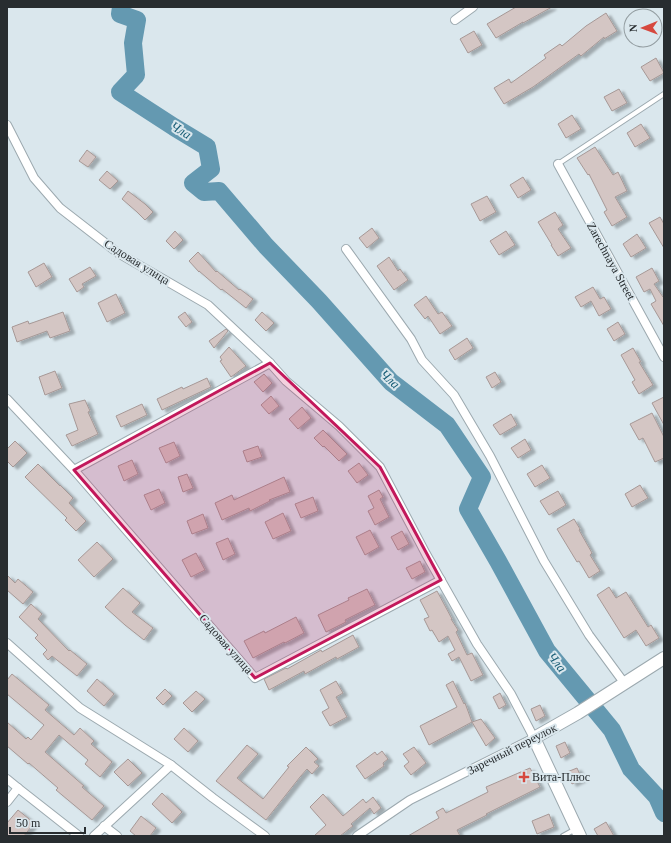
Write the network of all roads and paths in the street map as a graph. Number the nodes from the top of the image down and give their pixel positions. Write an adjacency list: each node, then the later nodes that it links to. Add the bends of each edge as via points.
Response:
1 (473, 7): 2 (street)
2 (455, 20)
3 (664, 94): 5 (lane)
4 (7, 125): 8 (street, Садовая улица, via 34,178 60,208 118,253 208,305)
5 (558, 164): 7 (street, Zarechnaya Street)
6 (346, 249): 14 (street, via 411,339 422,360 454,395 490,456 544,560 589,635)
7 (664, 357)
8 (270, 364): 10 (street); 11 (street, Садовая улица, via 380,467)
9 (7, 399): 10 (street, Садовая улица)
10 (74, 470): 11 (street, Садовая улица, via 255,678)
11 (440, 580): 15 (street, Садовая улица)
12 (7, 643): 16 (street, via 80,708)
13 (664, 658): 14 (street, Заречный переулок)
14 (625, 684): 15 (street, Заречный переулок)
15 (534, 738): 21 (street, Садовая улица); 26 (street, Заречный переулок, via 410,800)
16 (170, 765): 20 (street); 25 (street)
17 (7, 779): 18 (street)
18 (18, 788): 19 (street); 22 (street)
19 (7, 802)
20 (104, 826): 23 (street); 24 (street)
21 (578, 832): 27 (lane)
22 (79, 836)
23 (94, 836)
24 (117, 836)
25 (265, 836)
26 (357, 836)
27 (563, 836)

